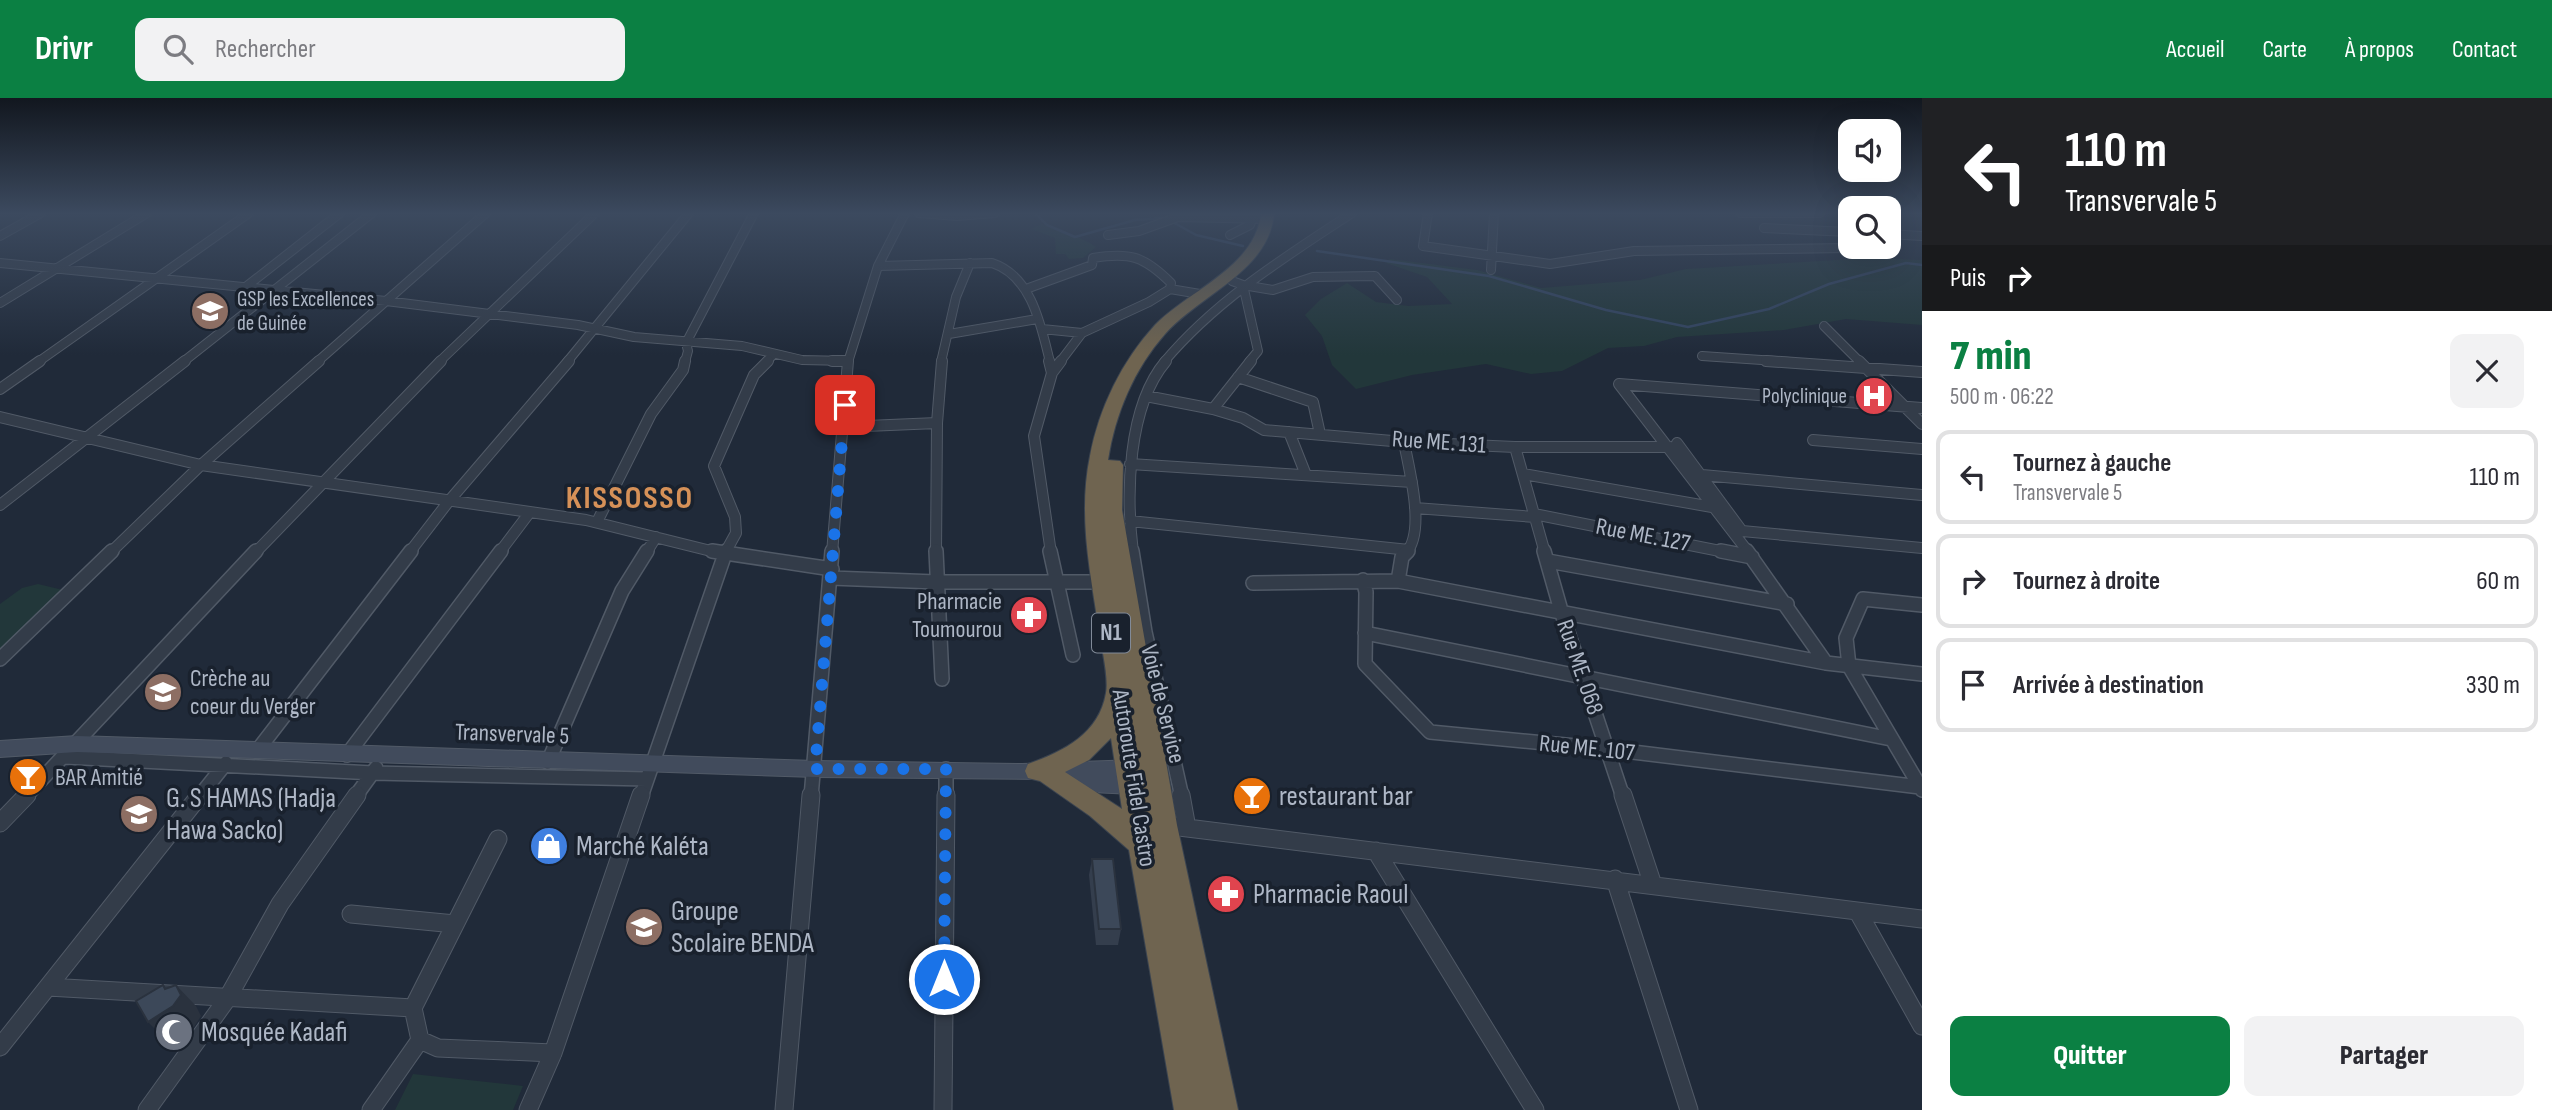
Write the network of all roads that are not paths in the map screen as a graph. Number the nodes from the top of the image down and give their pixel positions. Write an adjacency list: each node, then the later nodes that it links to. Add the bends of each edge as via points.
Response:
1 (69, 260): 21 (street)
2 (183, 260): 23 (street)
3 (280, 260): 25 (street)
4 (314, 260): 26 (street)
5 (432, 260): 31 (street)
6 (545, 260): 33 (street)
7 (651, 260): 36 (street)
8 (729, 260): 39 (street)
9 (881, 260): 20 (street)
10 (1092, 260): 27 (street, via 1091,265)
11 (1146, 260): 28 (street, via 1171,283)
12 (1243, 260): 29 (highway, Autoroute Fidel Castro / N1)
13 (1257, 260): 24 (highway, Autoroute Fidel Castro / N1)
14 (1274, 260): 24 (street, Voie de Service)
15 (1493, 260): 22 (street)
16 (1514, 260): 17 (street, via 1550,264)
17 (1574, 260)
18 (0, 263): 21 (street)
19 (970, 263): 20 (street); 27 (street, via 1004,267); 38 (street, via 956,297)
20 (878, 266): 42 (street)
21 (56, 268): 23 (street); 32 (street)
22 (1491, 270)
23 (160, 277): 25 (street); 47 (street)
24 (1237, 283): 30 (street, via 1276,290 1310,278 1375,276); 46 (street, via 1258,351); 48 (street, Voie de Service, via 1157,371); 119 (highway, Autoroute Fidel Castro / N1, via 1163,343 1141,376 1124,415 1114,462 1112,510)
25 (247, 286): 26 (street)
26 (279, 289): 31 (street); 58 (street)
27 (1026, 289): 34 (street)
28 (1170, 289): 29 (street); 37 (street)
29 (1200, 294): 91 (highway, Autoroute Fidel Castro / N1, via 1147,344 1117,394 1109,417 1096,495)
30 (1397, 300)
31 (386, 301): 33 (street); 65 (street)
32 (0, 303)
33 (487, 314): 36 (street); 70 (street)
34 (1040, 324): 37 (street); 38 (street); 45 (street)
35 (1824, 326): 43 (street)
36 (595, 330): 39 (street); 72 (street)
37 (1082, 332): 45 (street)
38 (949, 334): 53 (street, via 940,368)
39 (686, 342): 40 (street, via 742,346); 79 (street, via 683,370 651,414)
40 (774, 354): 42 (street); 83 (street, via 754,375 714,466 735,517 736,533)
41 (1702, 356): 43 (street)
42 (848, 361): 55 (street)
43 (1867, 368): 44 (street); 49 (street)
44 (1922, 372)
45 (1052, 373): 90 (street, via 1034,436)
46 (1238, 377): 51 (street); 57 (street, via 1313,402)
47 (0, 389)
48 (1146, 396): 51 (street, Rue ME. 131); 64 (street, Voie de Service)
49 (1905, 407): 50 (street); 54 (street); 61 (street, via 1619,384)
50 (1922, 408)
51 (1213, 409): 56 (street, Rue ME. 131, via 1264,430)
52 (0, 417): 58 (street)
53 (937, 423): 55 (street); 89 (street)
54 (1922, 424)
55 (843, 427): 86 (street)
56 (1289, 432): 57 (street, Rue ME. 131); 67 (street)
57 (1320, 434): 60 (street, Rue ME. 131)
58 (85, 437): 65 (street); 73 (street)
59 (1813, 440): 63 (street)
60 (1404, 442): 62 (street, Rue ME. 131); 69 (street)
61 (1674, 445): 62 (street, Rue ME. 131); 68 (street); 74 (street)
62 (1515, 447): 66 (street, Rue ME. 068)
63 (1922, 449)
64 (1130, 464): 67 (street); 78 (street, Voie de Service)
65 (201, 465): 70 (street); 98 (street)
66 (1523, 474): 74 (street); 77 (street, Rue ME. 068)
67 (1306, 475): 69 (street)
68 (1702, 475): 71 (street); 81 (street, via 1742,531)
69 (1412, 482): 75 (street)
70 (320, 483): 72 (street); 108 (street)
71 (1922, 495)
72 (450, 501): 76 (street); 109 (street)
73 (0, 506)
74 (1712, 507): 84 (street)
75 (1415, 508): 77 (street, Rue ME. 127); 82 (street)
76 (530, 512): 79 (street); 110 (street)
77 (1535, 515): 84 (street, Rue ME. 127); 85 (street, Rue ME. 068)
78 (1130, 521): 82 (street); 123 (street, Voie de Service, via 1130,556 1179,771)
79 (597, 522): 80 (street)
80 (656, 537): 83 (street); 112 (street, via 622,591)
81 (1922, 548)
82 (1409, 550): 88 (street, via 1402,557)
83 (724, 554): 86 (street); 115 (street)
84 (1752, 557): 93 (street)
85 (1548, 561): 93 (street); 95 (street, Rue ME. 068)
86 (832, 573): 89 (street); 113 (street)
87 (1363, 580): 88 (street); 92 (street); 96 (street, Rue ME. 107)
88 (1398, 581): 95 (street)
89 (936, 582): 90 (street); 103 (street)
90 (1056, 582): 91 (street); 97 (street)
91 (1104, 582): 104 (highway, Autoroute Fidel Castro / N1)
92 (1253, 583)
93 (1787, 604): 99 (street)
94 (1922, 605): 100 (street, via 1863,599 1846,638)
95 (1562, 614): 99 (street); 102 (street, Rue ME. 068)
96 (1366, 633): 102 (street); 107 (street, Rue ME. 107, via 1365,664 1430,732)
97 (1073, 655)
98 (0, 659)
99 (1826, 663): 100 (street)
100 (1849, 666): 101 (street); 105 (street)
101 (1922, 674)
102 (1583, 675): 105 (street); 107 (street, Rue ME. 068)
103 (942, 679)
104 (1119, 689): 117 (highway, via 1111,719 1100,736 1075,756); 118 (highway, Autoroute Fidel Castro / N1)
105 (1891, 739): 120 (street)
106 (0, 749): 108 (main road, Transvervale 5)
107 (1608, 749): 120 (street, Rue ME. 107); 128 (street, Rue ME. 068)
108 (71, 751): 109 (main road, Transvervale 5); 121 (street)
109 (239, 755): 110 (main road, Transvervale 5); 116 (street); 133 (street)
110 (347, 755): 111 (main road, Transvervale 5)
111 (385, 755): 112 (main road, Transvervale 5); 116 (street)
112 (548, 762): 115 (main road, Transvervale 5)
113 (815, 769): 114 (main road, Transvervale 5); 115 (main road, Transvervale 5); 143 (street)
114 (946, 769): 117 (main road, Transvervale 5); 144 (street)
115 (649, 772): 116 (street); 139 (street)
116 (373, 773): 134 (street, via 280,904)
117 (1037, 773): 118 (main road, Transvervale 5, via 1093,784); 125 (highway, via 1095,804)
118 (1131, 777): 119 (main road, Transvervale 5); 125 (highway, Autoroute Fidel Castro / N1)
119 (1155, 777): 122 (highway, Autoroute Fidel Castro / N1)
120 (1921, 789)
121 (0, 823)
122 (1163, 825): 123 (street); 146 (highway, Autoroute Fidel Castro / N1)
123 (1187, 828): 126 (street)
124 (498, 839): 132 (street)
125 (1144, 846): 145 (highway, Autoroute Fidel Castro / N1)
126 (1376, 851): 127 (street); 147 (street)
127 (1615, 879): 128 (street); 148 (street)
128 (1653, 885): 129 (street)
129 (1858, 912): 131 (street); 136 (street)
130 (351, 914): 132 (street)
131 (1922, 919)
132 (455, 924): 135 (street)
133 (48, 987): 134 (street); 138 (street)
134 (227, 999): 135 (street); 140 (street)
135 (413, 1008): 137 (street)
136 (1922, 1026)
137 (420, 1040): 139 (street, via 438,1048); 141 (street)
138 (0, 1047)
139 (553, 1053): 142 (street)
140 (146, 1110)
141 (371, 1110)
142 (528, 1110)
143 (784, 1110)
144 (943, 1110)
145 (1192, 1110)
146 (1220, 1110)
147 (1535, 1110)
148 (1689, 1110)

